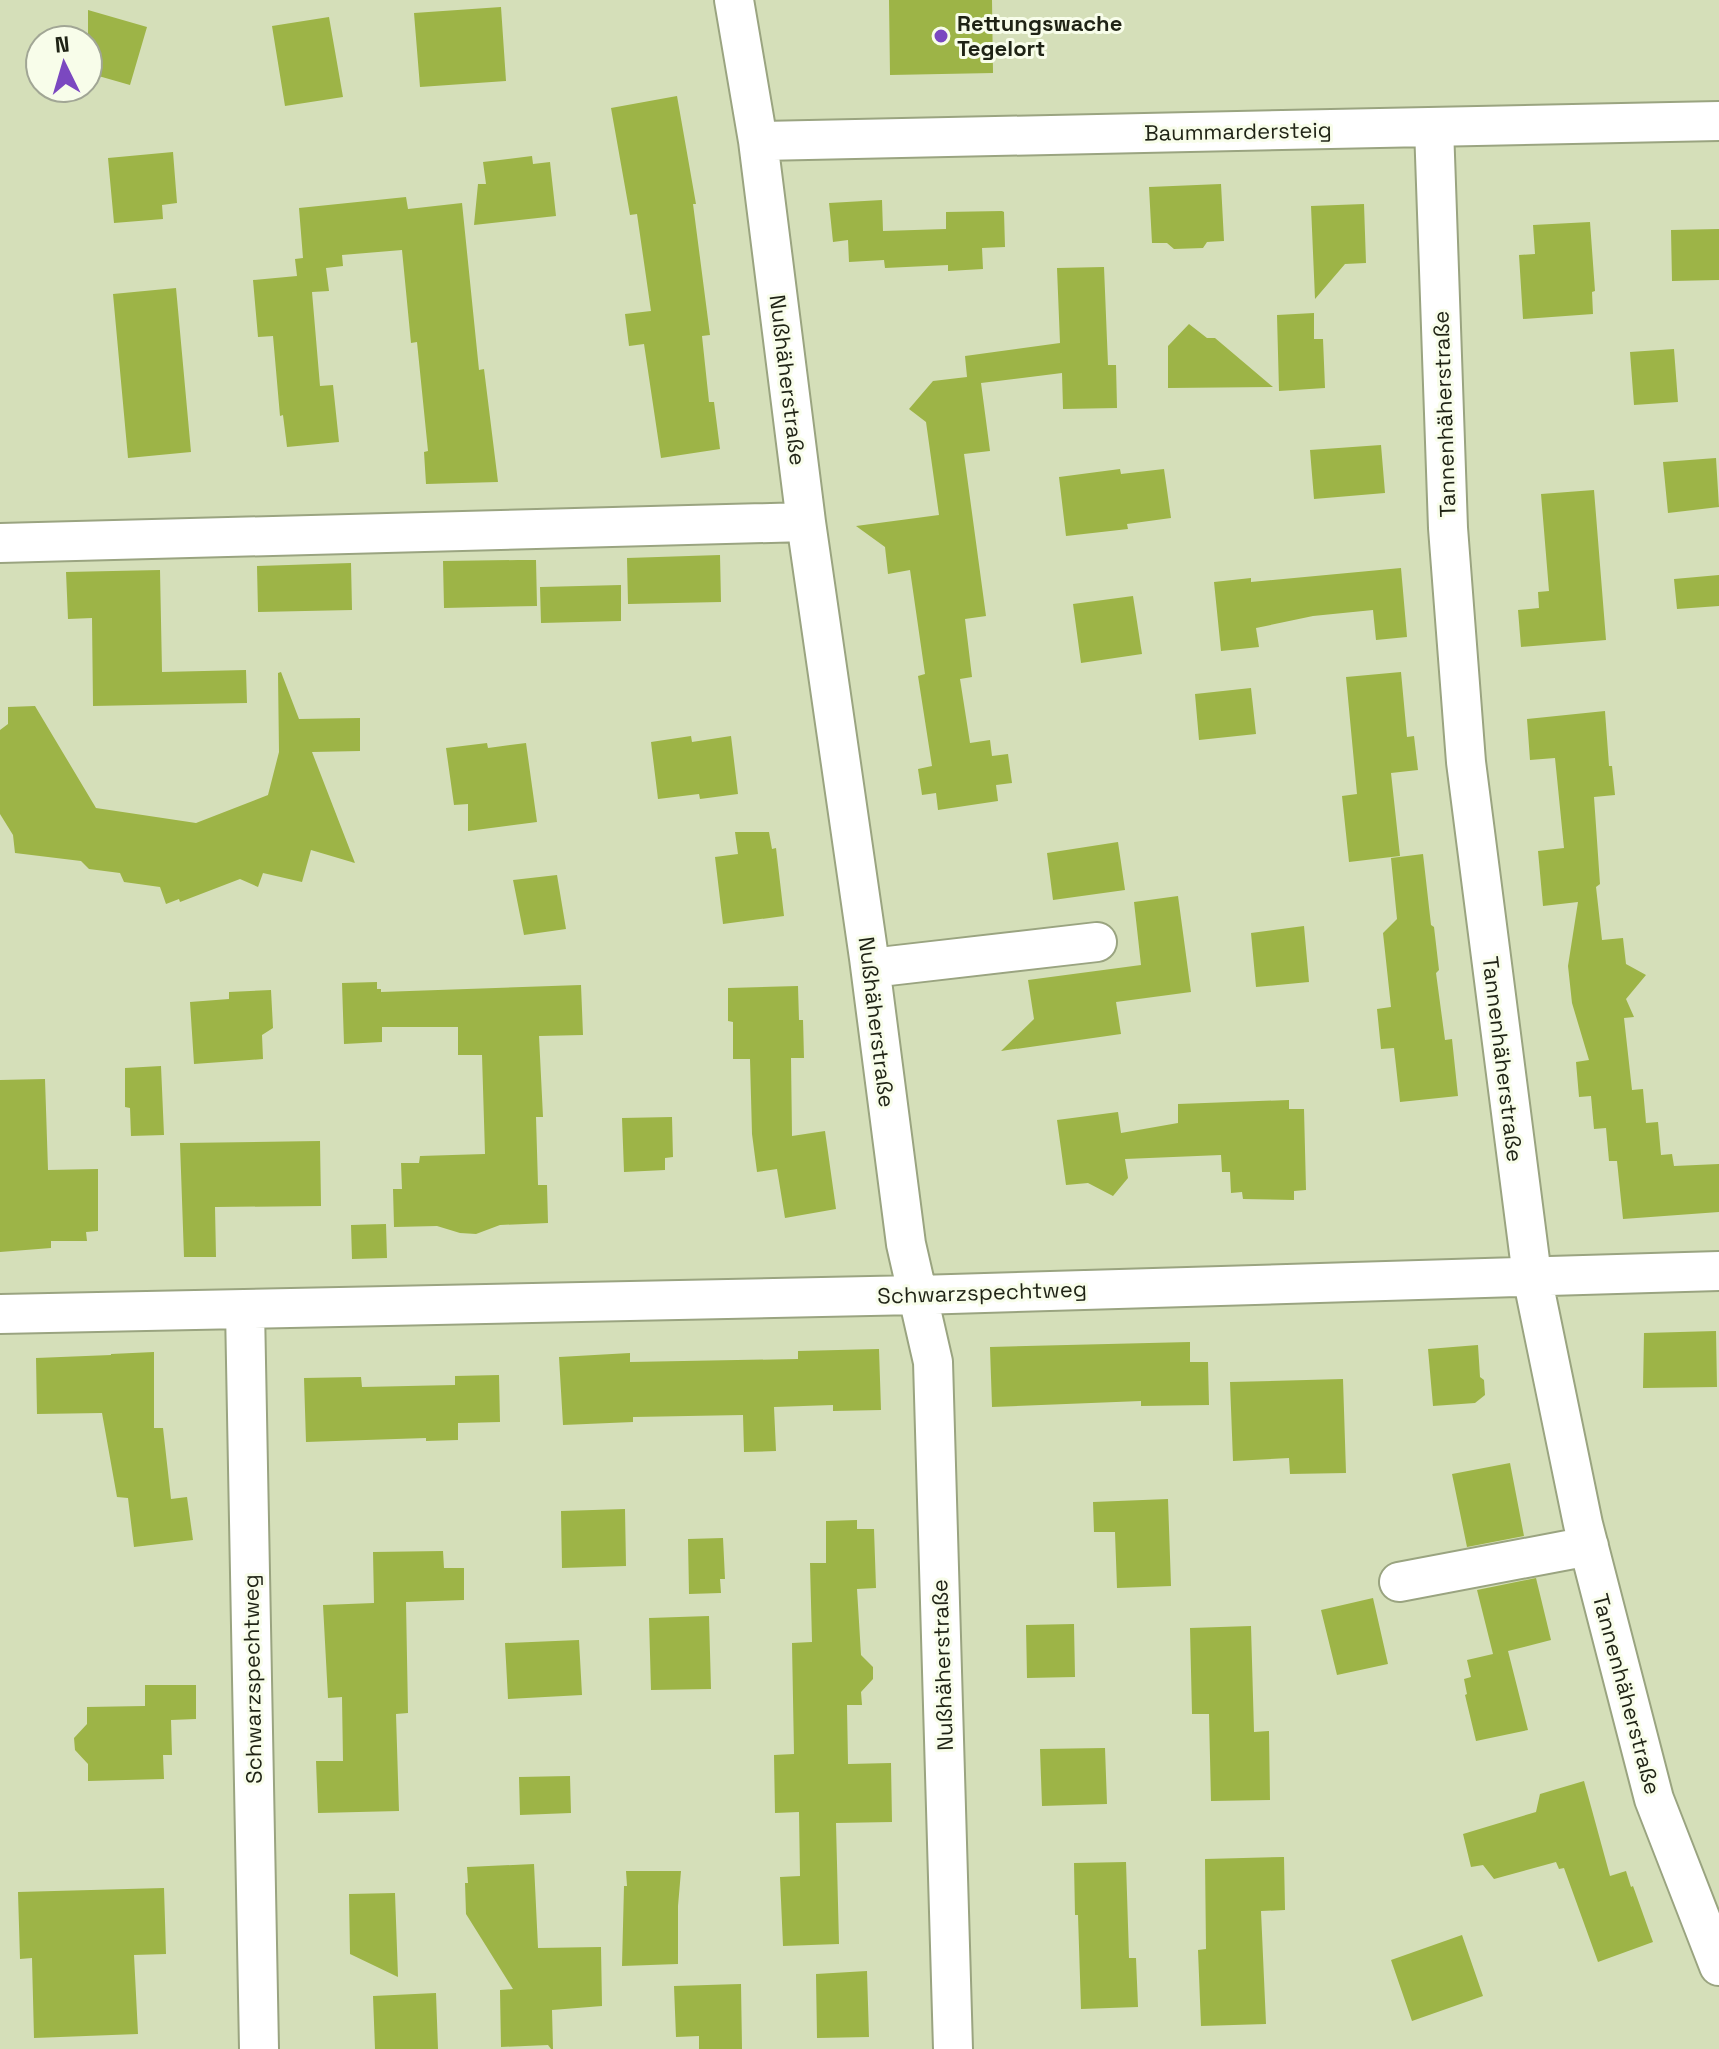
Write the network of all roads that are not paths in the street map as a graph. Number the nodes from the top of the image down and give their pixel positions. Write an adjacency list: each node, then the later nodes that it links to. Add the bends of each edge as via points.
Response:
1 (734, 0): 4 (street, Nußhäherstraße)
2 (1719, 121): 3 (street, Baummardersteig)
3 (1434, 127): 4 (street, Baummardersteig); 10 (street, Tannenhäherstraße, via 1448,528 1466,762)
4 (758, 141): 5 (street, Nußhäherstraße)
5 (806, 522): 6 (street); 8 (street, Nußhäherstraße)
6 (0, 543)
7 (1097, 942): 8 (street)
8 (871, 968): 11 (street, Nußhäherstraße, via 906,1244)
9 (1719, 1271): 10 (street, Schwarzspechtweg)
10 (1532, 1276): 11 (street, Schwarzspechtweg); 14 (street, Tannenhäherstraße)
11 (918, 1295): 12 (street, Schwarzspechtweg); 18 (street, Nußhäherstraße, via 933,1362)
12 (245, 1309): 13 (street, Schwarzspechtweg); 17 (street, Schwarzspechtweg)
13 (0, 1314)
14 (1589, 1546): 15 (street); 16 (street, Tannenhäherstraße, via 1654,1799)
15 (1399, 1582)
16 (1719, 1966)
17 (259, 2049)
18 (953, 2049)

